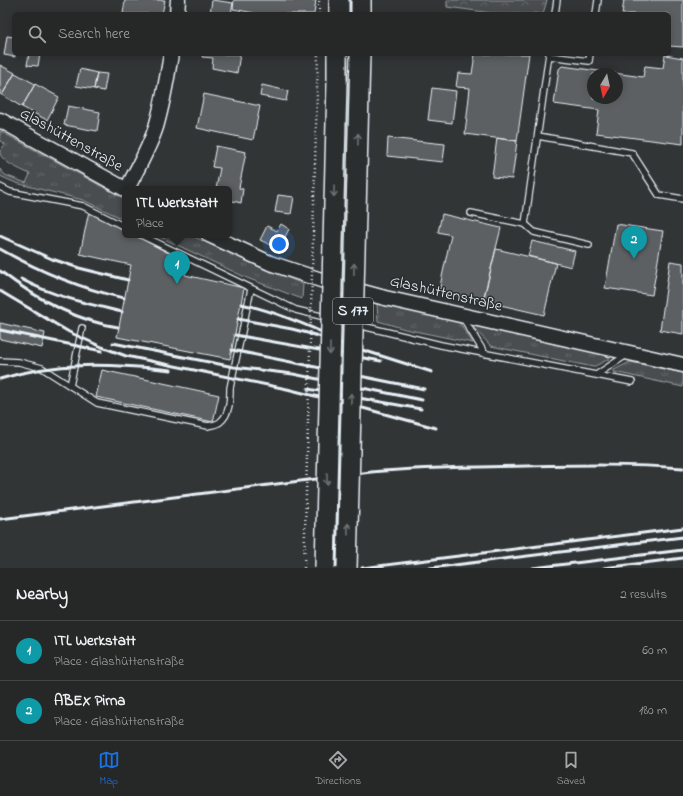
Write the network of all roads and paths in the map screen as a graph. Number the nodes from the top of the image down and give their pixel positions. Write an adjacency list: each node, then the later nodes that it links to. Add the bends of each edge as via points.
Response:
1 (178, 0): 7 (street)
2 (319, 0): 8 (path)
3 (339, 0): 9 (highway)
4 (361, 0): 10 (highway)
5 (556, 0): 11 (lane)
6 (598, 0): 12 (lane)
7 (177, 12)
8 (319, 12)
9 (338, 12)
10 (361, 12)
11 (555, 12)
12 (596, 12)
13 (170, 56): 22 (street, via 156,127)
14 (318, 56): 42 (path, bridge)
15 (338, 56): 43 (highway, S 177, one-way to 43, bridge)
16 (360, 56): 44 (highway, S 177, one-way to 16, bridge)
17 (549, 56): 21 (lane)
18 (556, 56): 19 (lane, via 589,61)
19 (590, 56)
20 (0, 120): 24 (street, Glashüttenstraße)
21 (538, 136): 25 (lane, via 632,153 659,195); 27 (lane)
22 (128, 186)
23 (0, 187): 28 (lane, via 10,192 83,206)
24 (122, 187)
25 (683, 199)
26 (471, 213): 27 (lane)
27 (525, 224): 31 (lane, via 534,232)
28 (122, 226)
29 (147, 238): 32 (lane)
30 (216, 238): 33 (street, Glashüttenstraße, via 270,263 333,284)
31 (589, 245)
32 (251, 289): 36 (lane, via 296,310); 41 (lane, via 230,388 230,402 227,413 220,423 208,426 97,403)
33 (460, 314): 35 (street, Glashüttenstraße); 36 (lane)
34 (82, 328): 41 (lane)
35 (630, 353): 38 (street, Glashüttenstraße); 39 (lane)
36 (485, 354): 39 (lane)
37 (0, 361): 41 (lane, via 19,362 42,368)
38 (683, 365)
39 (596, 375): 40 (lane)
40 (632, 382)
41 (70, 386)
42 (304, 568)
43 (325, 568)
44 (347, 568)

